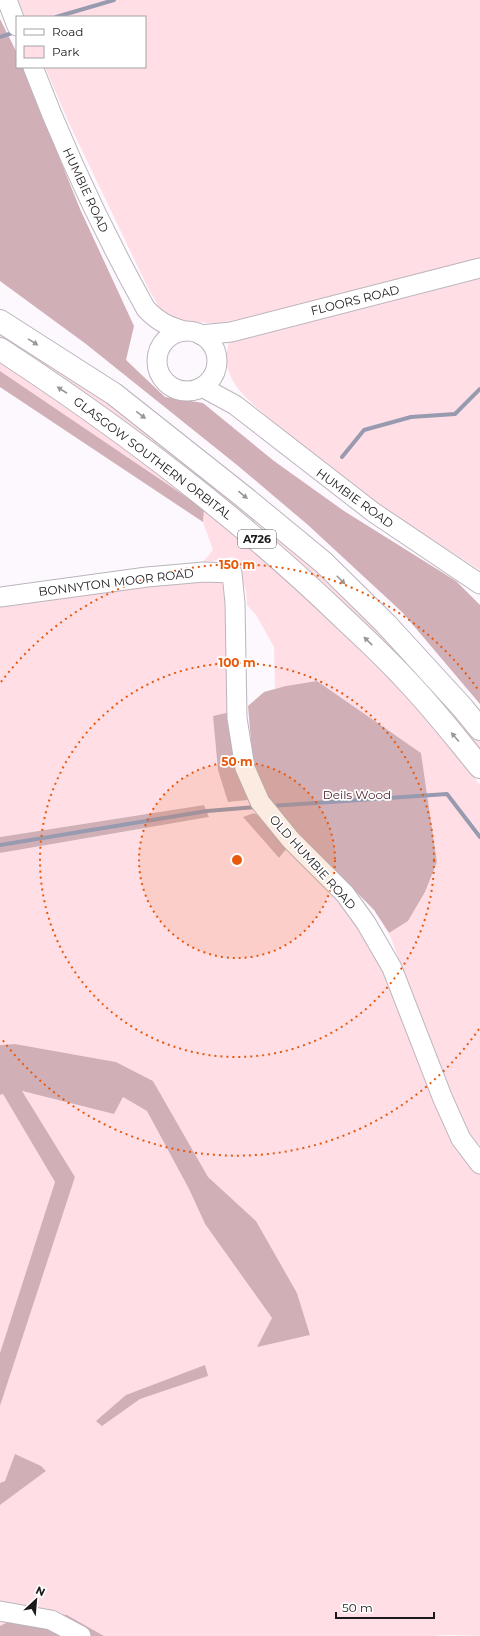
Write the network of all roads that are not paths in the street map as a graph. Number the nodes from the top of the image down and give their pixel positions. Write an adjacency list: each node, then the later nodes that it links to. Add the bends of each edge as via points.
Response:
1 (7, 0): 2 (street)
2 (16, 23)
3 (33, 68): 5 (street, HUMBIE ROAD, via 97,217)
4 (480, 268): 7 (street, FLOORS ROAD)
5 (146, 309): 8 (street, HUMBIE ROAD, via 166,326); 10 (street, HUMBIE ROAD)
6 (0, 321): 17 (highway, GLASGOW SOUTHERN ORBITAL / A726, one-way to 17, via 114,394 317,557 386,624)
7 (231, 332): 8 (street, FLOORS ROAD); 11 (street, FLOORS ROAD)
8 (193, 333): 10 (street, via 175,333 162,345); 11 (street, via 209,340)
9 (0, 349): 18 (highway, GLASGOW SOUTHERN ORBITAL / A726, one-way to 9, via 408,682 298,575 202,492 68,393)
10 (158, 353): 12 (street, via 157,363 165,381 183,390)
11 (216, 357): 12 (street, via 212,378); 13 (street, HUMBIE ROAD, via 220,377)
12 (202, 387): 13 (street, HUMBIE ROAD)
13 (235, 405): 15 (street, HUMBIE ROAD, via 373,512)
14 (232, 573): 16 (street, BONNYTON MOOR ROAD, via 204,572 147,577); 19 (street, OLD HUMBIE ROAD, via 236,618 237,718 245,768 260,802 291,840 345,894 366,923 392,968 461,1139)
15 (480, 584)
16 (0, 597)
17 (480, 729)
18 (480, 767)
19 (478, 1160)
20 (0, 1611): 21 (street, via 51,1620)
21 (81, 1636)

